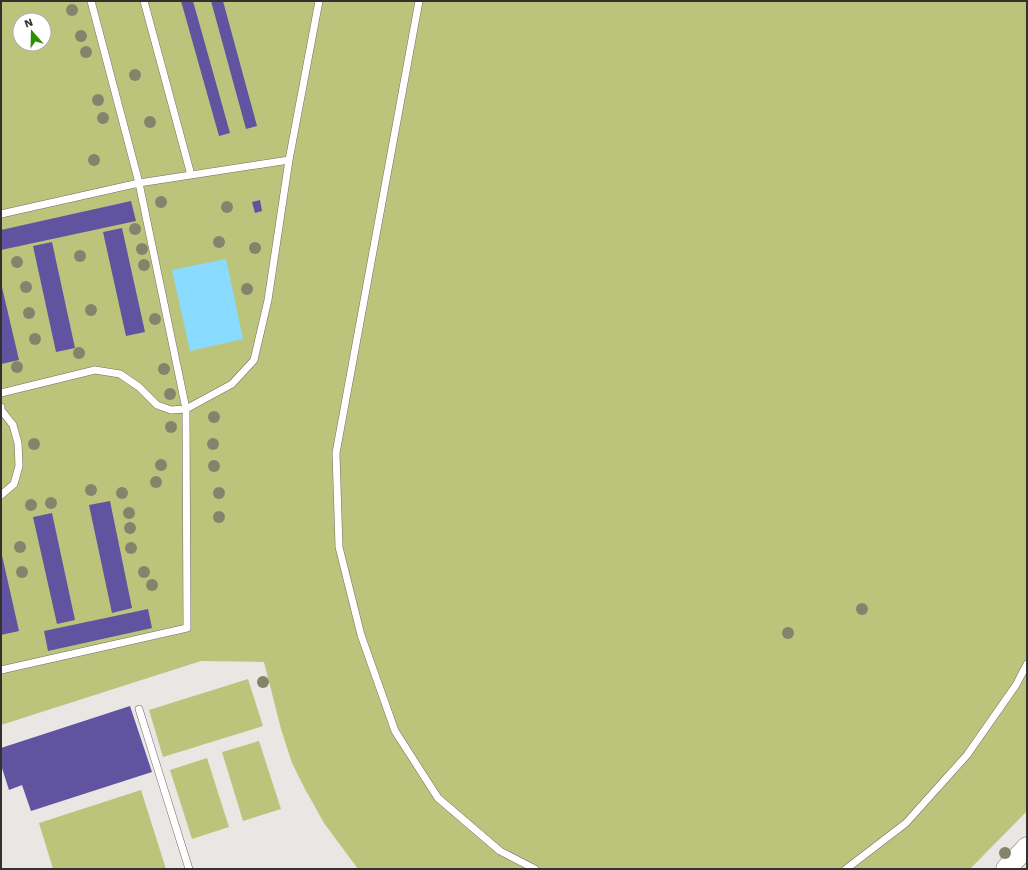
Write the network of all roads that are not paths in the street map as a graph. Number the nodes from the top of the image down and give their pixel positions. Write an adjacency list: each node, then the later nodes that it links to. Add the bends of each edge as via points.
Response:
1 (91, 1): 7 (lane)
2 (144, 1): 6 (lane)
3 (319, 1): 5 (lane)
4 (418, 1): 18 (lane, via 336,453 339,547 361,635 394,731 438,798 500,851)
5 (290, 160): 6 (lane); 11 (lane, via 268,300 254,360 232,384)
6 (191, 175): 7 (lane)
7 (139, 183): 8 (lane); 11 (lane)
8 (1, 214)
9 (1, 393): 11 (lane, via 95,370 120,374 139,387 157,406 171,410)
10 (1, 407): 12 (lane, via 13,425 18,444 19,466 14,484)
11 (186, 409): 14 (lane, via 187,628)
12 (1, 495)
13 (1027, 664): 19 (lane, via 1016,685 967,755 906,823)
14 (1, 670)
15 (139, 709): 17 (lane)
16 (1027, 847): 20 (main road)
17 (189, 869)
18 (535, 869)
19 (846, 869)
20 (1006, 869)

